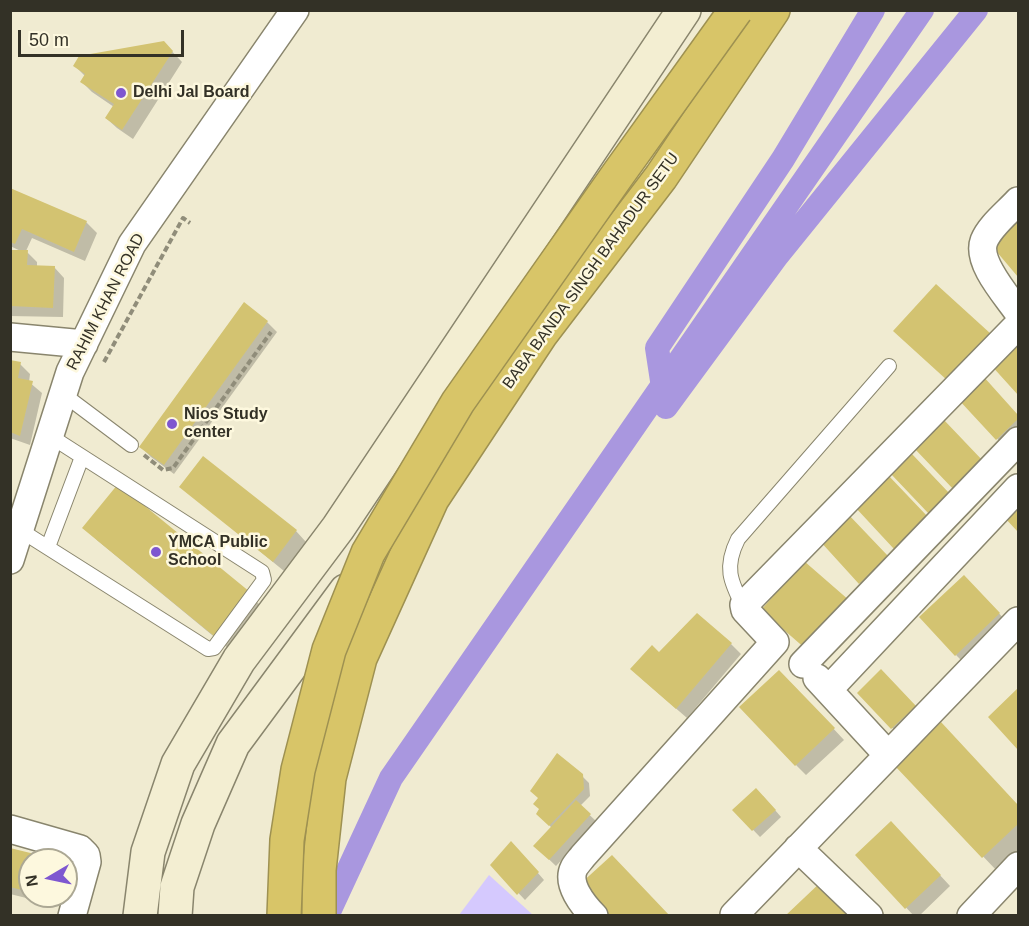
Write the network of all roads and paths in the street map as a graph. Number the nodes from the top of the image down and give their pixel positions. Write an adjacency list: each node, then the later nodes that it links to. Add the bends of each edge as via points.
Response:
1 (295, 10): 12 (street, RAHIM KHAN ROAD, via 132,244)
2 (684, 10): 35 (street, via 338,528 239,660 178,764 148,852)
3 (736, 10): 37 (highway, BABA BANDA SINGH BAHADUR SETU, bridge, via 458,402 368,553 329,650 298,770 287,840)
4 (765, 10): 36 (street, via 676,138 233,744 198,824 177,887)
5 (773, 10): 38 (highway, BABA BANDA SINGH BAHADUR SETU, via 661,177 541,334 432,499 360,658 329,778 319,870)
6 (1018, 201): 8 (street, via 983,242 984,259 993,277)
7 (190, 223): 13 (path, via 183,218)
8 (1018, 312)
9 (1018, 325): 25 (street)
10 (271, 332): 18 (path, via 173,468 163,470)
11 (10, 338): 12 (street)
12 (84, 344): 15 (street, RAHIM KHAN ROAD)
13 (102, 366)
14 (889, 366): 25 (lane, via 738,538 729,568)
15 (63, 394): 16 (street, RAHIM KHAN ROAD); 18 (lane)
16 (50, 436): 19 (lane); 21 (street, RAHIM KHAN ROAD)
17 (1018, 441): 28 (street)
18 (131, 445)
19 (82, 457): 23 (lane); 23 (lane, via 262,572 264,580 214,648 208,649)
20 (1018, 488): 29 (street)
21 (19, 501): 22 (street, RAHIM KHAN ROAD)
22 (20, 530): 23 (lane); 24 (street, RAHIM KHAN ROAD)
23 (48, 547)
24 (10, 560)
25 (744, 608): 27 (street)
26 (1018, 621): 30 (street)
27 (775, 642): 28 (street); 39 (street, via 573,870 573,886)
28 (803, 664): 29 (street)
29 (829, 689): 30 (street)
30 (888, 755): 32 (street)
31 (10, 828): 34 (street, via 80,849 86,855)
32 (798, 848): 40 (street); 41 (street)
33 (1018, 866): 42 (street)
34 (72, 915)
35 (140, 915)
36 (175, 915)
37 (284, 915)
38 (319, 915)
39 (594, 915)
40 (734, 915)
41 (869, 915)
42 (971, 915)

